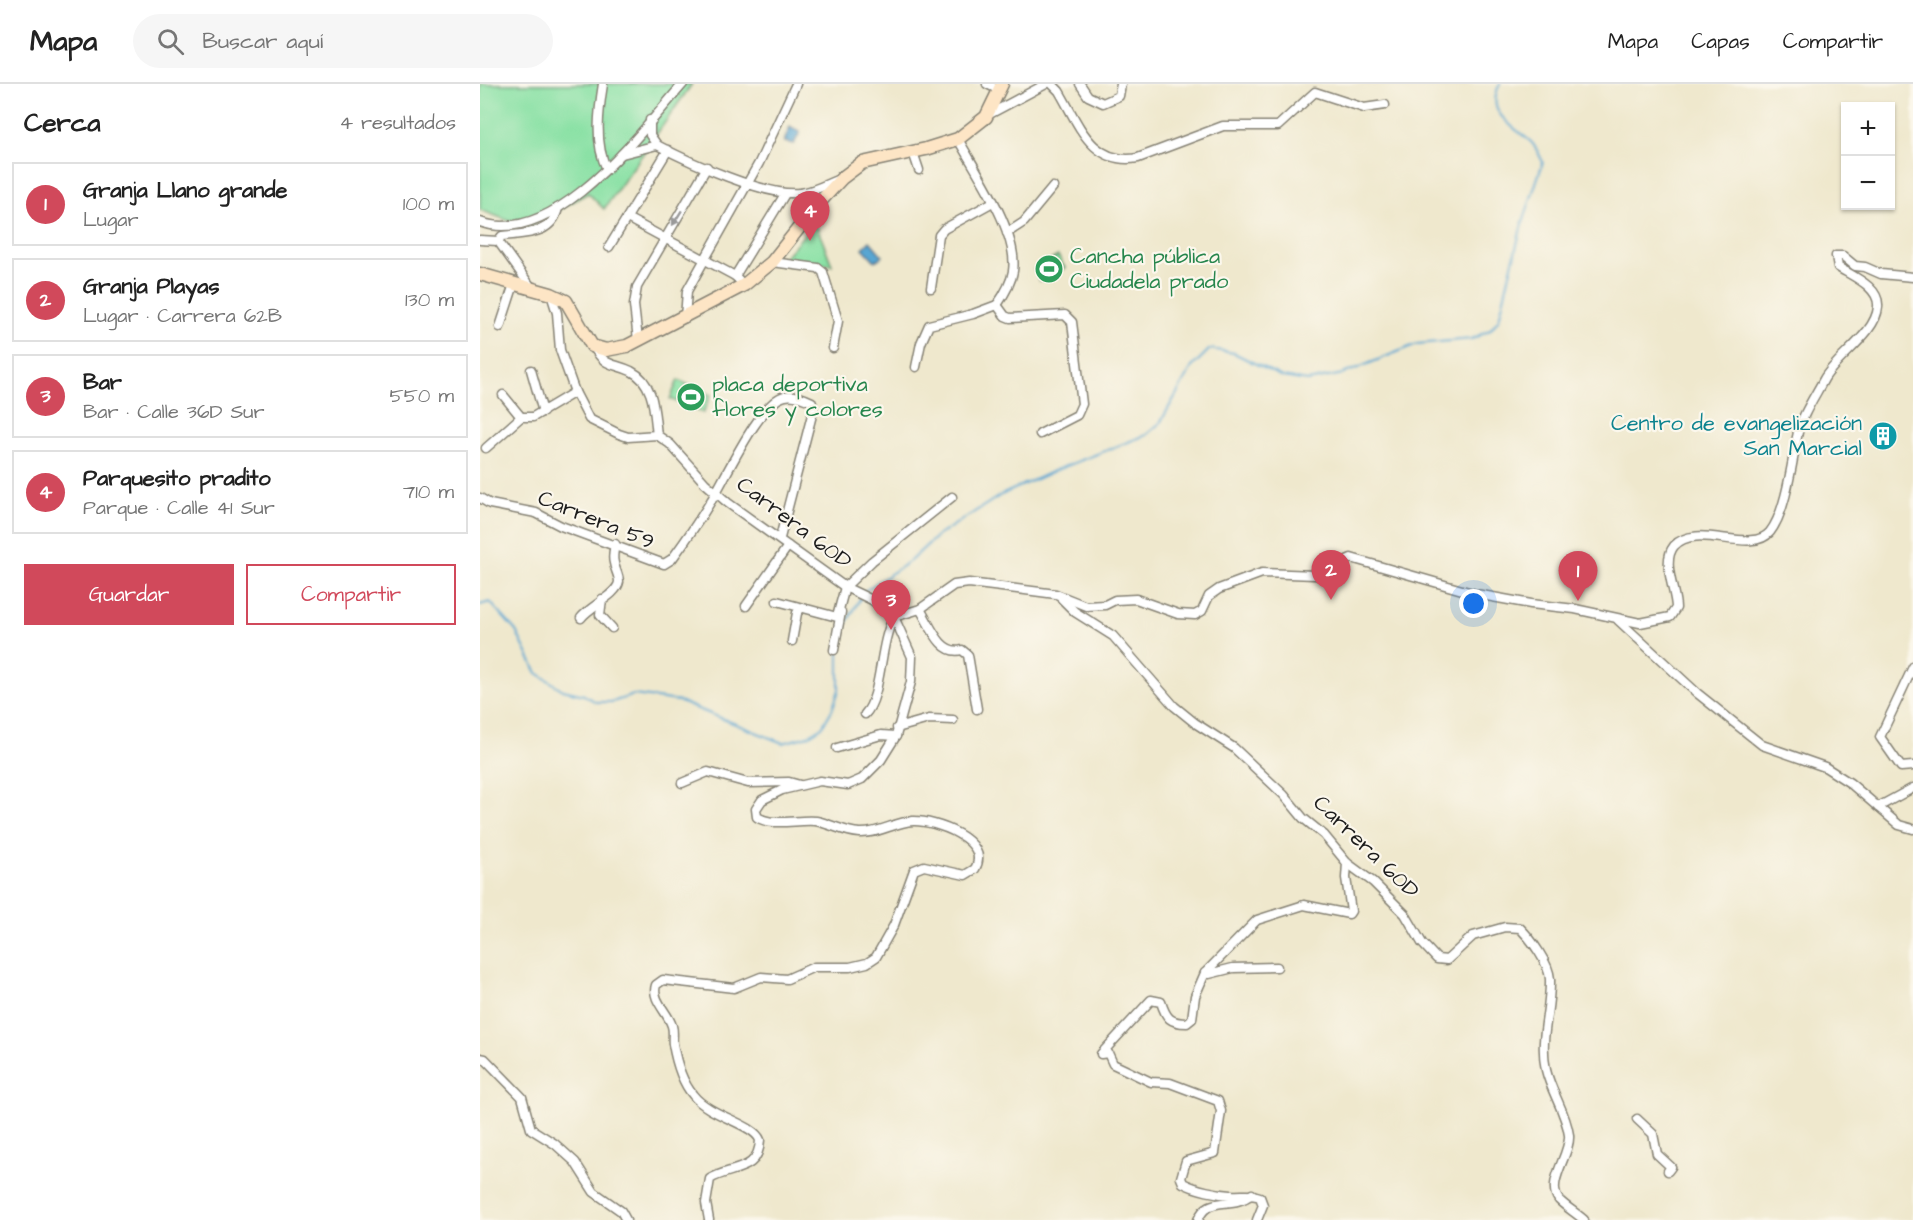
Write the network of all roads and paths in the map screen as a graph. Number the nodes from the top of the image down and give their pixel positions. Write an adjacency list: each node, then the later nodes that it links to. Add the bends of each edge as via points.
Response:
1 (603, 84): 19 (street, via 600,144)
2 (683, 84): 12 (street)
3 (796, 84): 22 (street)
4 (987, 84): 9 (street)
5 (1046, 84): 11 (street)
6 (1052, 84): 10 (street, via 1100,152 1125,160 1223,126 1278,126 1315,92 1364,108)
7 (1080, 84): 8 (street, via 1088,96 1099,102 1119,96)
8 (1121, 84)
9 (1000, 87): 11 (main road)
10 (1385, 105)
11 (986, 117): 13 (main road)
12 (650, 120): 14 (street, via 650,135); 17 (street)
13 (958, 139): 16 (main road); 25 (street)
14 (657, 145): 15 (street); 17 (street)
15 (668, 150): 18 (street); 27 (street)
16 (913, 152): 20 (street); 21 (main road, via 862,163)
17 (621, 154): 19 (street)
18 (707, 167): 22 (street); 30 (street, one-way to 30)
19 (607, 169): 26 (street)
20 (919, 170)
21 (842, 178): 24 (street, via 802,193); 35 (main road)
22 (747, 183): 24 (street); 34 (street)
23 (1053, 188): 29 (street, via 1024,222)
24 (785, 194): 38 (street)
25 (993, 202): 29 (street); 41 (street, via 939,235)
26 (558, 208): 28 (street, via 522,225 492,226); 32 (street, via 547,227 502,236)
27 (627, 218): 30 (street); 33 (street)
28 (480, 222)
29 (1007, 233): 43 (street, via 1013,272)
30 (664, 238): 34 (street); 46 (street, via 634,294)
31 (480, 240): 32 (street)
32 (498, 242): 40 (street)
33 (609, 248)
34 (704, 259): 38 (street); 44 (street, via 687,291)
35 (772, 262): 38 (main road); 48 (street, via 818,267 823,272 838,321)
36 (480, 274): 39 (main road)
37 (1913, 277): 75 (street, via 1881,274 1836,256 1838,267 1872,290 1878,306 1868,328 1825,376 1797,434 1793,470 1770,532 1751,541 1702,536 1677,543 1670,554 1676,608 1670,617 1640,623)
38 (740, 280): 44 (main road)
39 (514, 284): 40 (main road); 45 (street)
40 (531, 288): 42 (main road)
41 (931, 288)
42 (551, 294): 47 (main road, via 566,301); 53 (street, via 560,350)
43 (997, 305): 50 (street, via 929,325); 57 (street, via 1010,318 1065,315 1072,322 1082,404 1077,415)
44 (685, 318): 46 (main road)
45 (500, 327)
46 (638, 340): 49 (main road)
47 (592, 346): 49 (main road); 51 (street, via 605,362)
48 (833, 348)
49 (615, 350): 51 (street, via 616,364)
50 (916, 368)
51 (621, 369): 58 (street, via 637,375 650,391)
52 (531, 370): 55 (street)
53 (575, 392): 55 (street); 58 (street, via 596,425 628,437)
54 (503, 396): 56 (street)
55 (543, 412): 56 (street)
56 (521, 417): 59 (street)
57 (1040, 434)
58 (657, 435): 60 (street, Carrera 60D, via 680,451 705,483)
59 (486, 448)
60 (717, 491): 63 (street, Carrera 60D, via 728,503); 63 (street, via 770,406 785,396 812,402 813,411); 64 (street, Carrera 59, via 672,559 664,564)
61 (952, 497): 66 (street, via 872,561)
62 (480, 498): 64 (street, Carrera 59, via 490,504 536,513)
63 (780, 538): 65 (street, Carrera 60D)
64 (615, 544): 68 (street, via 613,561 619,582 614,592)
65 (788, 546): 66 (street, Carrera 60D); 70 (street)
66 (848, 588): 71 (street, via 836,617); 73 (street, Carrera 60D); 78 (street)
67 (1056, 594): 72 (street, via 969,583 954,585); 75 (street, via 1086,606 1136,599 1178,614 1195,615 1219,589 1251,577 1262,573 1315,575 1351,558 1476,594 1575,609); 91 (street, Carrera 60D, via 1126,648 1174,706 1256,768)
68 (602, 599): 74 (street); 76 (street, via 600,615)
69 (777, 601): 71 (street)
70 (746, 606)
71 (801, 608): 77 (street)
72 (920, 609): 73 (street); 80 (street, via 941,645 968,655)
73 (894, 617): 81 (street, via 886,631 873,702); 83 (street, via 913,668)
74 (581, 618)
75 (1618, 620): 89 (street, via 1697,693 1762,745 1825,767)
76 (612, 628)
77 (792, 641)
78 (834, 650)
79 (1913, 667): 85 (street, via 1880,737 1901,766)
80 (977, 709)
81 (865, 714)
82 (953, 720): 83 (street, via 929,719)
83 (896, 732): 84 (street); 87 (street, via 881,760 862,779 849,785)
84 (837, 748)
85 (1913, 766)
86 (682, 783): 87 (street, via 708,772 748,783)
87 (800, 785): 99 (street, via 764,798 756,807 757,817 768,821 815,821 862,833 923,821 969,840 978,862 965,875 924,866 914,870 889,934 876,957 862,965 814,967 787,979 761,977 734,988 663,980 656,985 659,1004 673,1028 674,1050 688,1089 708,1110 753,1130 760,1140 753,1161 711,1179 706,1197)
88 (1913, 788): 89 (street)
89 (1878, 807): 90 (street, via 1899,825)
90 (1913, 829)
91 (1347, 863): 93 (street, via 1351,910 1348,914 1304,905 1263,916); 102 (street, Carrera 60D, via 1405,914 1437,959 1446,960 1473,936 1498,928 1520,928 1528,937 1549,973 1545,1059 1569,1136 1556,1193)
92 (1277, 967): 93 (street)
93 (1205, 973): 97 (street, via 1195,996 1192,1019 1187,1023 1169,1019 1161,1002 1151,1000 1101,1054 1108,1053 1113,1064 1151,1082 1170,1083 1218,1101 1221,1111 1215,1153 1186,1161 1180,1178 1196,1189 1229,1195)
94 (480, 1058): 98 (street, via 522,1096 531,1129 575,1162 594,1192 621,1211)
95 (1637, 1119): 96 (street, via 1653,1134 1657,1154 1671,1167)
96 (1668, 1172)
97 (1253, 1194): 100 (street, via 1240,1202 1205,1208); 101 (street, via 1263,1202)
98 (626, 1220)
99 (709, 1220)
100 (1198, 1220)
101 (1257, 1220)
102 (1584, 1220)

